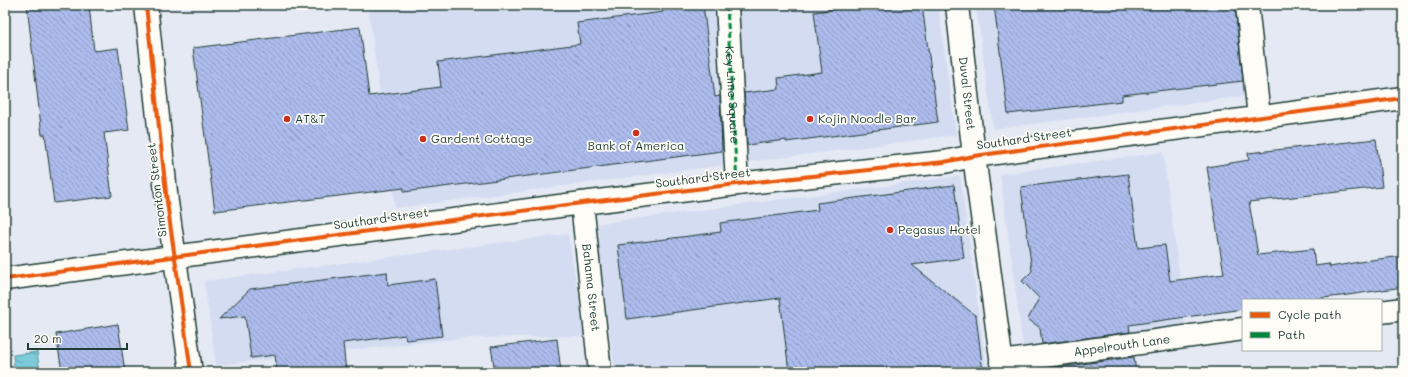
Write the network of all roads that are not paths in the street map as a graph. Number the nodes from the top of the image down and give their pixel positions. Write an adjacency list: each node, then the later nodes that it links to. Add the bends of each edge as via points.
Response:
1 (146, 5): 10 (street, Simonton Street)
2 (726, 5): 8 (street, Key Lime Square)
3 (956, 5): 7 (street, Duval Street)
4 (1247, 5): 6 (street)
5 (1403, 98): 6 (street, Southard Street)
6 (1259, 117): 7 (street, Southard Street)
7 (974, 156): 8 (street, Southard Street, via 944,162); 15 (street, Duval Street)
8 (737, 184): 9 (street, Southard Street)
9 (582, 203): 10 (street, Southard Street); 17 (street, Bahama Street)
10 (175, 257): 11 (street, Southard Street); 16 (street, Simonton Street)
11 (5, 279)
12 (1403, 309): 13 (street)
13 (1382, 312)
14 (1242, 329): 15 (street, Appelrouth Lane)
15 (1002, 367)
16 (191, 372)
17 (600, 372)

